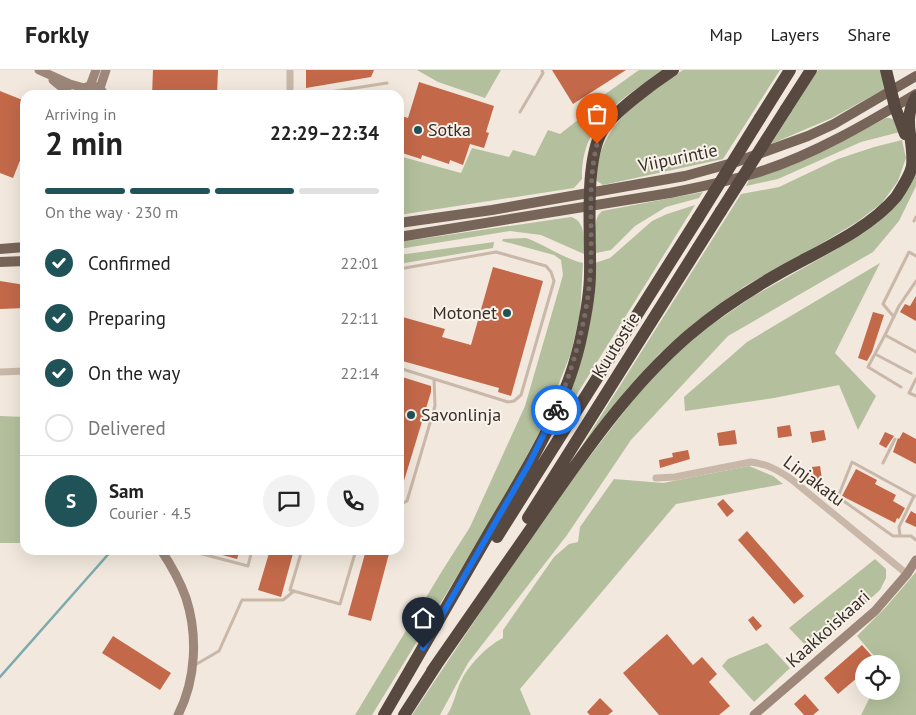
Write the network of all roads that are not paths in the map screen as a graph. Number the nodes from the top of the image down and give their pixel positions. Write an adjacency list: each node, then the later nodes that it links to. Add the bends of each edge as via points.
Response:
1 (96, 70): 13 (street)
2 (106, 70): 14 (street)
3 (290, 70): 15 (street)
4 (542, 70): 20 (lane)
5 (673, 70): 22 (highway, via 613,117 602,131 591,168)
6 (790, 70): 63 (highway, Kuutostie, bridge)
7 (811, 70): 61 (highway, Kuutostie, bridge)
8 (886, 70): 17 (highway)
9 (42, 72): 12 (street); 13 (street)
10 (916, 76): 17 (main road, Viipurintie)
11 (387, 83): 16 (lane)
12 (65, 90)
13 (84, 90)
14 (104, 90)
15 (290, 90)
16 (342, 90)
17 (891, 91): 19 (highway); 22 (main road, Viipurintie, via 808,136 736,162 685,176)
18 (916, 95): 19 (main road, Viipurintie); 21 (highway, via 908,120)
19 (895, 106): 21 (highway); 23 (main road, Viipurintie, via 810,151 761,171 713,184)
20 (520, 112)
21 (912, 151): 61 (highway, via 912,166 906,181 878,214 849,235 766,281 722,310 654,368 575,464)
22 (591, 191): 23 (highway); 24 (main road, Viipurintie, via 492,210)
23 (590, 206): 25 (main road, Viipurintie); 63 (highway, via 590,276 582,334 555,412 529,464)
24 (404, 221)
25 (404, 236)
26 (20, 248): 27 (main road)
27 (0, 249)
28 (916, 256): 33 (lane, via 909,252 884,304)
29 (0, 262): 30 (main road)
30 (20, 262)
31 (404, 268): 41 (lane, via 496,252 546,266 554,281 521,395 514,401 508,402)
32 (916, 281): 33 (lane)
33 (894, 317): 34 (lane)
34 (885, 335): 35 (lane); 36 (lane)
35 (916, 352)
36 (875, 354): 40 (lane); 43 (lane, via 868,367)
37 (404, 370): 41 (lane)
38 (20, 371): 39 (street)
39 (0, 372)
40 (911, 373)
41 (434, 379): 49 (lane, via 435,406 408,501)
42 (916, 379): 44 (lane, via 909,393)
43 (901, 387)
44 (916, 396)
45 (895, 439): 46 (lane)
46 (883, 463)
47 (656, 478): 58 (street, Linjakatu, via 751,462 764,464 791,479)
48 (915, 496): 50 (lane, via 899,527); 50 (lane, via 852,462 838,497 893,536)
49 (404, 503)
50 (900, 536): 51 (lane, via 911,536)
51 (916, 540)
52 (164, 555): 60 (street, via 186,598 192,622)
53 (206, 555): 54 (lane, via 248,566)
54 (251, 555)
55 (300, 555): 59 (lane, via 290,590)
56 (355, 555): 59 (lane, via 340,604)
57 (916, 560): 58 (street, Kaakkoiskaari)
58 (907, 574): 65 (street, Kaakkoiskaari, via 875,611)
59 (294, 591): 60 (lane, via 283,600 242,600 219,651)
60 (192, 667): 62 (street, via 184,704)
61 (432, 672): 64 (highway, Kuutostie)
62 (178, 715)
63 (384, 715)
64 (404, 715)
65 (754, 715)

